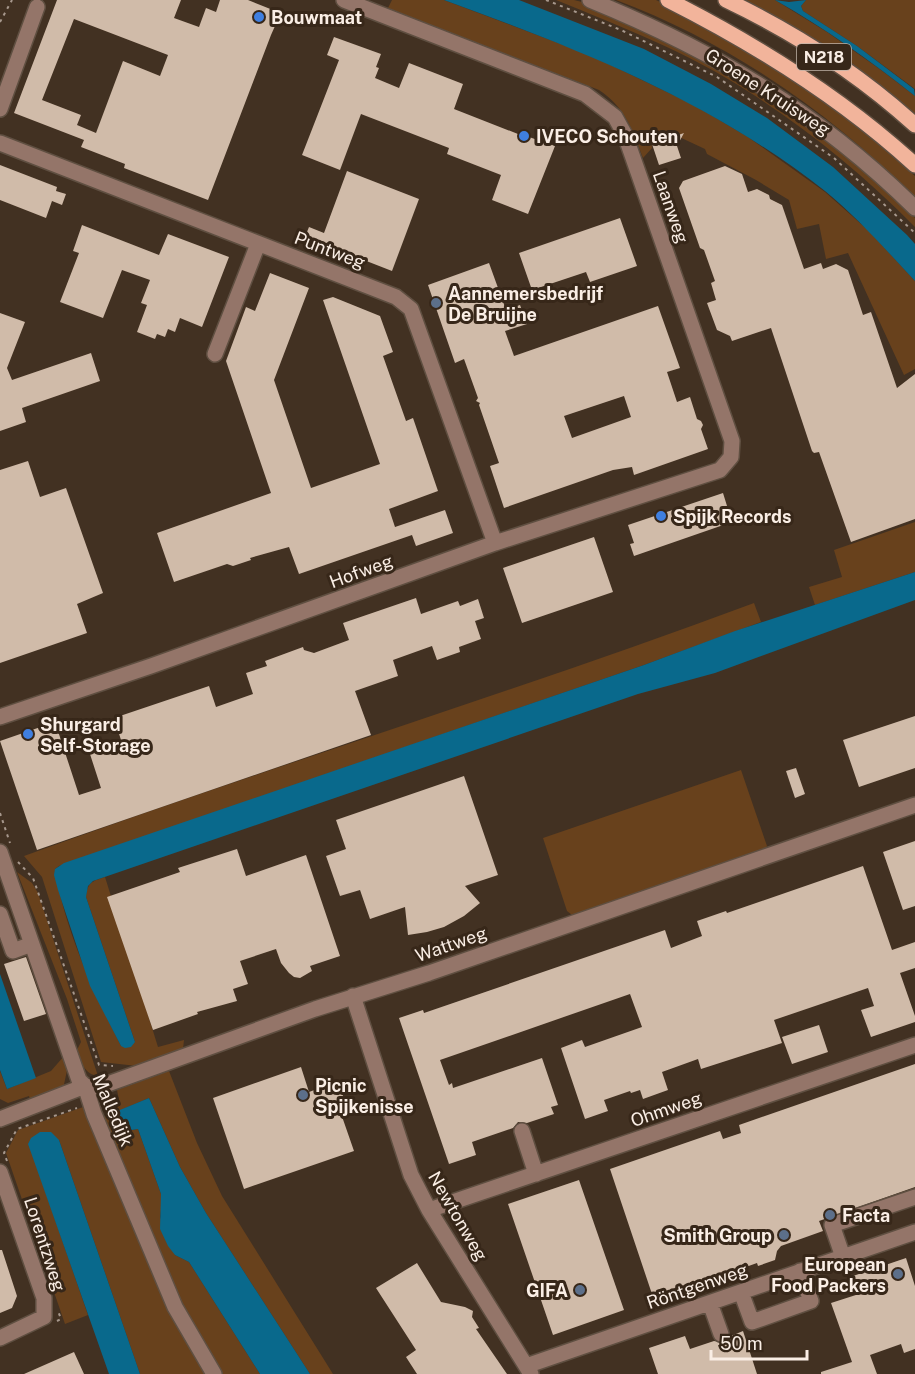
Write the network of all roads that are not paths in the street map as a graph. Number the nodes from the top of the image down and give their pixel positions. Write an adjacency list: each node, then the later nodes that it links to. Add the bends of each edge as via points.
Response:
1 (344, 0): 13 (street, Laanweg, via 585,94 615,117 625,135 732,441)
2 (590, 0): 10 (street, via 676,37 773,93 847,147)
3 (668, 0): 9 (main road, Groene Kruisweg / N218, via 809,80)
4 (726, 0): 7 (main road, N218, via 803,42)
5 (37, 7): 6 (street)
6 (0, 109)
7 (915, 125)
8 (0, 143): 11 (street, Puntweg)
9 (915, 165)
10 (915, 208)
11 (258, 244): 12 (street); 14 (street, Puntweg, via 396,297 411,309)
12 (215, 354)
13 (731, 457): 14 (street, Hofweg, via 720,470)
14 (495, 543): 15 (street, Hofweg)
15 (0, 717)
16 (915, 805): 21 (street, Wattweg)
17 (6, 851): 18 (street, Malledijk)
18 (6, 887): 20 (street, Malledijk)
19 (0, 914): 20 (street, via 13,951)
20 (32, 944): 23 (street, Malledijk, via 79,1080)
21 (353, 996): 23 (street, Wattweg, via 105,1085); 29 (street, Newtonweg, via 411,1175)
22 (915, 1045): 27 (street, Ohmweg)
23 (85, 1086): 24 (street, Wattweg); 38 (street, Malledijk, via 175,1307)
24 (0, 1119)
25 (522, 1131): 27 (street)
26 (4, 1168): 36 (street, Lorentzweg, via 44,1298 44,1317)
27 (536, 1174): 29 (street, Ohmweg)
28 (915, 1197): 31 (street, via 832,1225)
29 (429, 1210): 37 (street, Newtonweg)
30 (915, 1232): 31 (street, Röntgenweg)
31 (843, 1257): 32 (street, Röntgenweg)
32 (800, 1271): 33 (street, Röntgenweg); 33 (street, via 811,1301 752,1322)
33 (741, 1292): 34 (street, Röntgenweg)
34 (710, 1303): 35 (street); 37 (street, Röntgenweg)
35 (721, 1334)
36 (0, 1338)
37 (529, 1370)
38 (214, 1374)

